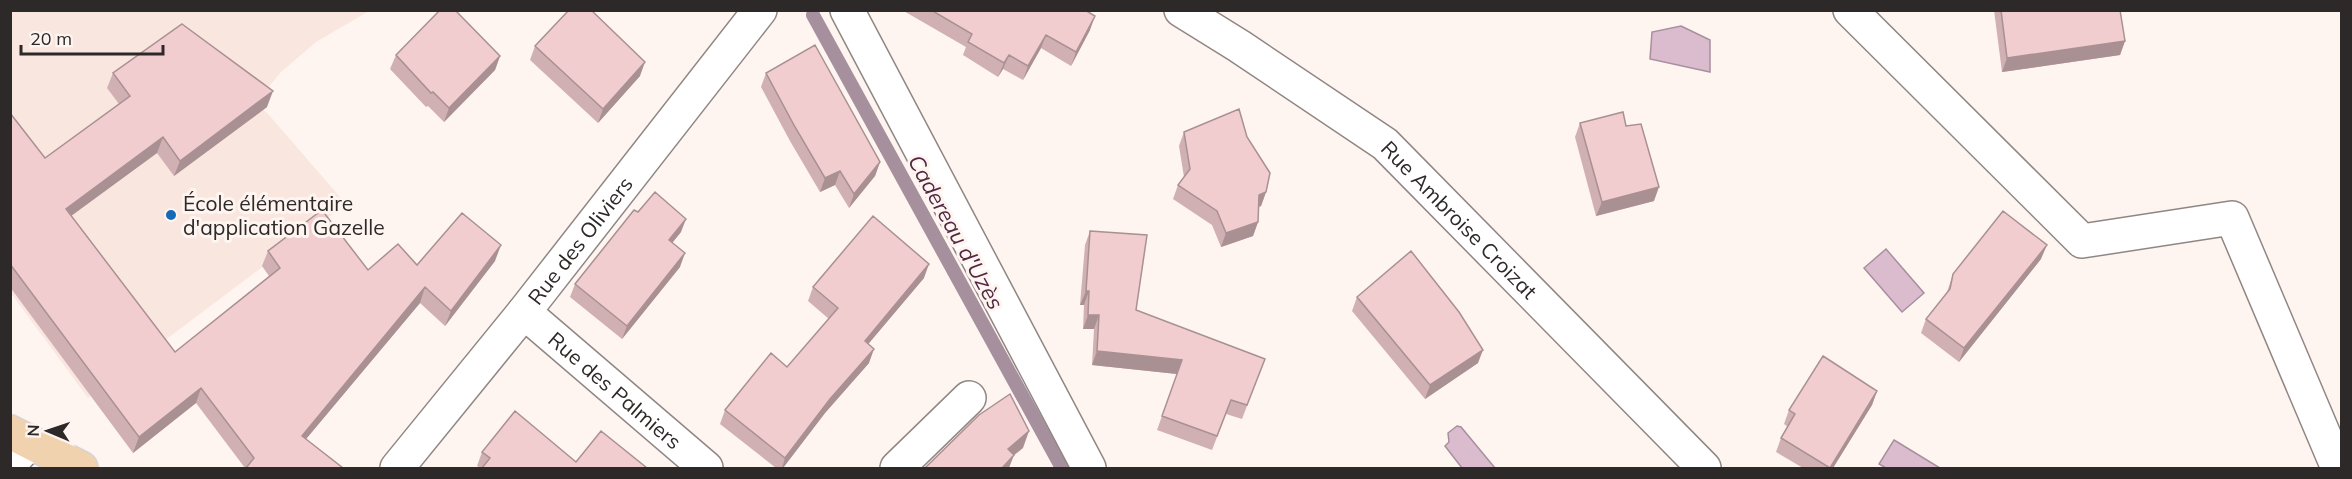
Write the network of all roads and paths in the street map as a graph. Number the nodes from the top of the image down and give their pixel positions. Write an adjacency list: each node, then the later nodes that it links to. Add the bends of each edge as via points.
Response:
1 (760, 10): 5 (street, Rue des Oliviers)
2 (847, 10): 12 (street)
3 (1181, 10): 13 (street, Rue Ambroise Croizat, via 1385,144)
4 (1850, 10): 14 (street, via 2082,241 2232,218)
5 (524, 312): 9 (street, Rue des Oliviers); 10 (street, Rue des Palmiers)
6 (969, 398): 11 (street)
7 (17, 446): 8 (main road)
8 (81, 468)
9 (397, 468)
10 (706, 468)
11 (897, 468)
12 (1089, 468)
13 (1704, 468)
14 (2337, 468)

